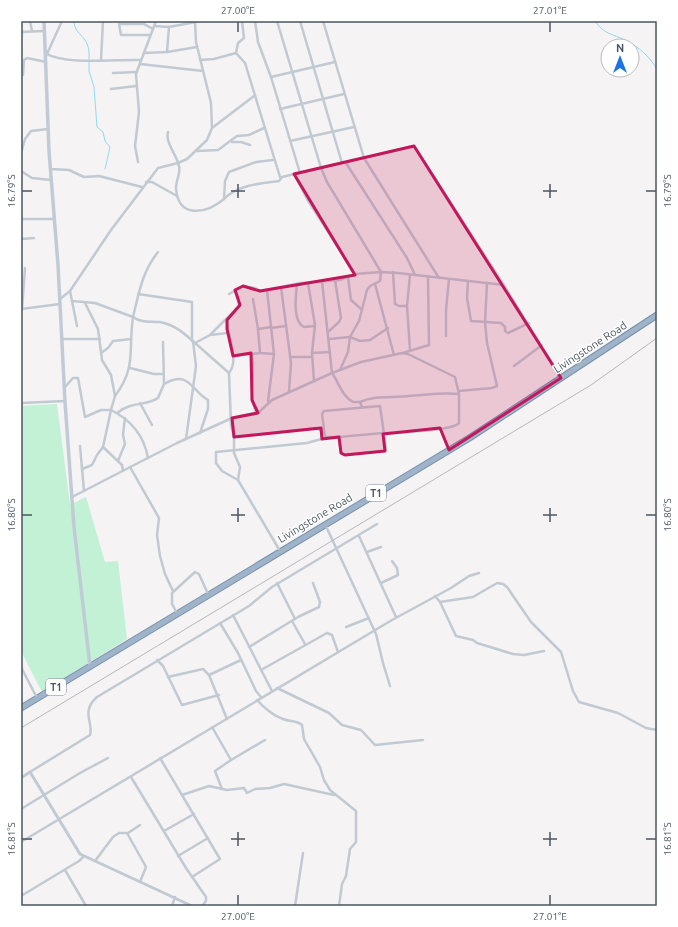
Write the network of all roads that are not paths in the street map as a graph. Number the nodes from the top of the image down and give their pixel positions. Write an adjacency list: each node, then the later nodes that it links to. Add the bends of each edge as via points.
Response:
1 (30, 21): 16 (street)
2 (44, 21): 17 (main road)
3 (62, 21): 24 (street)
4 (103, 21): 25 (street)
5 (156, 21): 15 (street)
6 (196, 21): 7 (street); 14 (street); 20 (street)
7 (201, 21)
8 (242, 21): 23 (street, via 244,38 238,43)
9 (255, 21): 36 (street, via 258,42)
10 (277, 21): 33 (street)
11 (300, 21): 30 (street)
12 (323, 21): 28 (street)
13 (119, 22): 15 (street, via 144,24); 19 (street, via 121,35)
14 (169, 27): 15 (street); 21 (street)
15 (153, 28): 19 (street)
16 (32, 31): 17 (street); 18 (street)
17 (45, 31): 24 (main road)
18 (21, 32)
19 (150, 35): 22 (street)
20 (197, 47): 21 (street); 27 (street)
21 (167, 52): 22 (street)
22 (144, 53): 26 (street)
23 (236, 53): 27 (street); 40 (street, via 244,63)
24 (46, 58): 25 (street); 35 (street, via 27,58 24,60 23,75); 47 (main road)
25 (101, 60): 26 (street)
26 (141, 60): 29 (street)
27 (200, 60): 31 (street)
28 (335, 62): 30 (street); 39 (street)
29 (140, 64): 31 (street); 32 (street)
30 (313, 66): 33 (street); 41 (street)
31 (203, 71): 45 (street, via 211,103)
32 (137, 72): 34 (street); 37 (street)
33 (292, 72): 36 (street); 42 (street)
34 (113, 73)
35 (21, 74)
36 (271, 77): 43 (street)
37 (136, 86): 38 (street); 58 (street, via 139,112 135,146)
38 (111, 89)
39 (344, 94): 41 (street); 44 (street)
40 (254, 96): 45 (street); 46 (street)
41 (323, 99): 42 (street); 48 (street)
42 (302, 104): 43 (street); 50 (street)
43 (280, 109): 51 (street)
44 (354, 127): 48 (street); 56 (street)
45 (212, 128): 54 (street, via 210,136)
46 (264, 128): 52 (street, via 249,135 237,136); 57 (street)
47 (48, 129): 55 (street, via 31,131); 63 (main road)
48 (333, 131): 50 (street); 60 (street)
49 (168, 132): 59 (street, via 168,144 174,150)
50 (312, 135): 51 (street); 62 (street)
51 (290, 140): 65 (street)
52 (231, 142): 53 (street); 54 (street, via 218,150)
53 (250, 145)
54 (196, 151): 59 (street)
55 (21, 152)
56 (364, 158): 61 (street); 86 (street); 95 (street, via 414,146)
57 (274, 160): 67 (street); 72 (street, via 256,162 229,172 225,181)
58 (138, 162)
59 (178, 163): 69 (street, via 158,168); 71 (street, via 180,167)
60 (342, 163): 61 (street); 62 (street)
61 (346, 163): 83 (street, via 407,258)
62 (320, 168): 65 (street); 79 (street)
63 (50, 169): 68 (main road); 70 (street, via 69,170 84,177 100,176)
64 (21, 171): 68 (street, via 32,178)
65 (300, 173): 66 (street)
66 (294, 174): 67 (street); 81 (street)
67 (280, 178): 72 (street, via 279,181 235,191)
68 (51, 180): 74 (main road)
69 (145, 182): 70 (street); 71 (street, via 152,182)
70 (142, 186): 100 (street)
71 (177, 196): 72 (street, via 183,207 195,212 207,210)
72 (224, 199)
73 (21, 219): 74 (street)
74 (54, 219): 103 (main road)
75 (34, 238): 76 (street)
76 (21, 239)
77 (158, 252): 101 (street, via 145,272)
78 (25, 268): 97 (street)
79 (381, 272): 80 (street); 81 (street); 94 (street, via 381,280)
80 (393, 272): 82 (street); 108 (street, via 395,303)
81 (355, 274): 84 (street)
82 (410, 275): 83 (street); 108 (street)
83 (415, 275): 85 (street)
84 (348, 277): 88 (street); 110 (street, via 351,300)
85 (428, 277): 86 (street); 134 (street, via 429,345)
86 (439, 278): 87 (street)
87 (449, 279): 90 (street); 125 (street)
88 (334, 280): 89 (street); 122 (street, via 341,318)
89 (322, 281): 91 (street); 122 (street)
90 (468, 281): 92 (street); 114 (street, via 470,320)
91 (308, 282): 93 (street); 118 (street)
92 (487, 283): 95 (street); 114 (street)
93 (296, 284): 96 (street); 118 (street, via 298,321 304,327)
94 (375, 284): 110 (street, via 367,290); 120 (street)
95 (504, 286): 115 (street)
96 (281, 287): 99 (street); 117 (street)
97 (22, 288): 109 (street)
98 (235, 290): 99 (street, via 243,286 260,291); 102 (street); 113 (street, via 239,305)
99 (268, 290): 119 (street)
100 (70, 292): 103 (street); 105 (street)
101 (138, 294): 112 (street); 131 (street, via 192,302)
102 (230, 294)
103 (60, 299): 107 (main road)
104 (253, 299): 121 (street)
105 (72, 301): 106 (street); 116 (street)
106 (85, 303): 112 (street, via 95,303); 128 (street, via 94,318)
107 (60, 304): 109 (street); 127 (main road)
108 (407, 306): 134 (street)
109 (22, 309)
110 (361, 309): 126 (street, via 359,321)
111 (657, 315): 152 (highway, Livingstone Road / T1)
112 (133, 317): 129 (street); 131 (street, via 174,326)
113 (226, 320): 123 (street); 124 (street)
114 (485, 322): 115 (street, via 502,323 508,333); 158 (street, via 497,386)
115 (529, 323): 133 (street)
116 (77, 326)
117 (286, 326): 119 (street); 144 (street)
118 (314, 326): 135 (street)
119 (271, 328): 121 (street); 141 (street)
120 (388, 328): 126 (street, via 370,340 360,341); 142 (street)
121 (258, 329): 139 (street)
122 (329, 331): 130 (street)
123 (228, 332): 124 (street); 143 (street)
124 (210, 335): 131 (street)
125 (446, 336)
126 (350, 337): 130 (street); 148 (street, via 348,352)
127 (62, 338): 128 (street); 156 (main road)
128 (100, 339): 137 (street)
129 (131, 339): 137 (street, via 113,341); 147 (street)
130 (329, 339): 136 (street)
131 (193, 341): 149 (street); 155 (street, via 196,366)
132 (163, 342): 151 (street)
133 (542, 345): 146 (street); 152 (street)
134 (410, 350): 140 (street)
135 (312, 352): 136 (street); 145 (street)
136 (330, 352): 150 (street)
137 (101, 353): 159 (street, via 111,375)
138 (251, 353): 139 (street); 143 (street); 168 (street, via 252,400)
139 (260, 353): 141 (street)
140 (402, 353): 142 (street); 158 (street, via 455,377)
141 (274, 354): 161 (street)
142 (394, 355): 148 (street, via 361,362)
143 (233, 356): 149 (street)
144 (291, 357): 145 (street); 157 (street)
145 (312, 357): 153 (street)
146 (514, 366)
147 (130, 368): 151 (street); 159 (street)
148 (340, 370): 150 (street)
149 (229, 372): 170 (street)
150 (332, 373): 153 (street); 162 (street, via 350,400)
151 (163, 374): 154 (street)
152 (561, 378): 181 (highway, Livingstone Road / T1)
153 (314, 381): 157 (street)
154 (164, 384): 155 (street, via 179,378); 164 (street, via 156,399)
155 (193, 386): 174 (street, via 210,403); 177 (street)
156 (64, 388): 160 (main road); 166 (street, via 73,378 78,378 85,417 101,410)
157 (289, 392): 161 (street)
158 (459, 393): 162 (street, via 370,398); 172 (street, via 458,425)
159 (115, 396): 166 (street)
160 (65, 401): 163 (street); 190 (main road)
161 (268, 402): 168 (street)
162 (360, 402): 165 (street)
163 (21, 403)
164 (140, 403): 167 (street, via 125,406); 171 (street)
165 (362, 407): 173 (street, via 380,406); 178 (street, via 324,412)
166 (111, 410): 167 (street); 180 (street)
167 (117, 413): 169 (street)
168 (256, 413): 170 (street)
169 (125, 418): 183 (street, via 131,422 143,442); 184 (street, via 125,444)
170 (232, 418): 174 (street); 175 (street)
171 (152, 425)
172 (440, 428): 173 (street); 181 (street)
173 (383, 432): 176 (street); 176 (street, via 386,450 383,452 343,455)
174 (200, 433): 177 (street)
175 (234, 437): 178 (street, via 316,428 321,431); 182 (street)
176 (339, 438): 178 (street)
177 (186, 439): 183 (street)
178 (324, 439): 182 (street)
179 (80, 446): 186 (street)
180 (103, 447): 184 (street); 186 (street, via 92,465)
181 (449, 450): 191 (highway, Livingstone Road / T1)
182 (234, 451): 188 (street, via 240,467); 188 (street, via 216,452 216,463)
183 (148, 458): 185 (street)
184 (118, 461): 187 (street)
185 (130, 468): 187 (street); 203 (street, via 159,518 157,535 162,568)
186 (82, 469): 189 (street)
187 (123, 471): 189 (street)
188 (238, 480): 196 (street)
189 (84, 491): 190 (street)
190 (72, 498): 221 (main road)
191 (325, 524): 195 (street); 196 (highway, Livingstone Road / T1)
192 (377, 524): 193 (street)
193 (359, 536): 195 (street); 197 (street)
194 (381, 546): 197 (street)
195 (336, 548): 200 (street); 210 (street)
196 (280, 551): 204 (highway, Livingstone Road / T1)
197 (367, 552): 201 (street)
198 (392, 561): 201 (street, via 397,568 398,576)
199 (479, 573): 205 (street)
200 (277, 583): 208 (street, via 249,606); 211 (street)
201 (382, 583): 209 (street)
202 (313, 584): 211 (street, via 319,606)
203 (173, 591): 204 (street, via 196,572); 207 (street, via 172,604)
204 (208, 594): 207 (highway, Livingstone Road / T1)
205 (435, 596): 206 (street); 209 (street)
206 (440, 602): 217 (street, via 456,636 513,654 528,655); 236 (street, via 473,597 497,583 503,584 532,622 561,652 579,702 612,711 646,728)
207 (178, 613): 221 (highway, Livingstone Road / T1)
208 (233, 615): 212 (street); 216 (street)
209 (396, 617): 214 (street)
210 (369, 618): 213 (street); 214 (street)
211 (293, 620): 215 (street); 216 (street)
212 (220, 623): 219 (street); 220 (street)
213 (346, 627)
214 (374, 631): 218 (street); 226 (street)
215 (305, 644): 218 (street, via 329,633); 223 (street, via 282,660)
216 (249, 647): 223 (street)
217 (544, 651)
218 (338, 652): 227 (street)
219 (157, 660): 225 (street); 242 (street, via 91,702 90,736)
220 (241, 660): 224 (street); 230 (street)
221 (90, 666): 231 (highway, Livingstone Road / T1)
222 (21, 667): 231 (street)
223 (261, 670): 228 (street)
224 (210, 674): 225 (street, via 203,669); 229 (street)
225 (168, 677): 229 (street, via 184,706)
226 (390, 686)
227 (277, 688): 228 (street); 238 (street, via 329,713 342,725 361,730 375,746)
228 (272, 691): 230 (street)
229 (219, 696): 234 (street)
230 (261, 697): 232 (street)
231 (37, 698): 233 (highway, Livingstone Road / T1)
232 (257, 700): 234 (street); 248 (street, via 283,720 302,724 304,738)
233 (21, 708)
234 (227, 719): 235 (street)
235 (212, 728): 240 (street); 241 (street)
236 (657, 730)
237 (265, 740): 241 (street)
238 (423, 740)
239 (108, 758): 246 (street)
240 (160, 758): 243 (street); 247 (street)
241 (231, 760): 245 (street, via 215,771)
242 (30, 772): 244 (street); 246 (street)
243 (131, 777): 251 (street); 253 (street)
244 (21, 778)
245 (222, 790): 247 (street, via 209,786); 248 (street, via 244,788 248,793 255,789 284,784)
246 (44, 795): 249 (street); 251 (street)
247 (182, 795): 250 (street)
248 (334, 795): 271 (street, via 353,808 357,815 356,842 350,849)
249 (21, 809)
250 (194, 814): 253 (street); 255 (street)
251 (58, 820): 256 (street); 258 (street)
252 (140, 825): 254 (street)
253 (164, 831): 259 (street)
254 (127, 833): 260 (street, via 119,833 113,837); 263 (street, via 146,867)
255 (208, 838): 259 (street); 262 (street, via 220,859)
256 (21, 842)
257 (303, 853): 270 (street)
258 (84, 856): 260 (street); 261 (street)
259 (178, 856): 262 (street)
260 (95, 861): 263 (street)
261 (65, 870): 264 (street); 266 (street)
262 (191, 877): 269 (street, via 206,898)
263 (140, 882): 265 (street)
264 (21, 896)
265 (175, 897): 267 (street); 268 (street)
266 (86, 906)
267 (172, 906)
268 (192, 906)
269 (202, 906)
270 (295, 906)
271 (338, 906)

